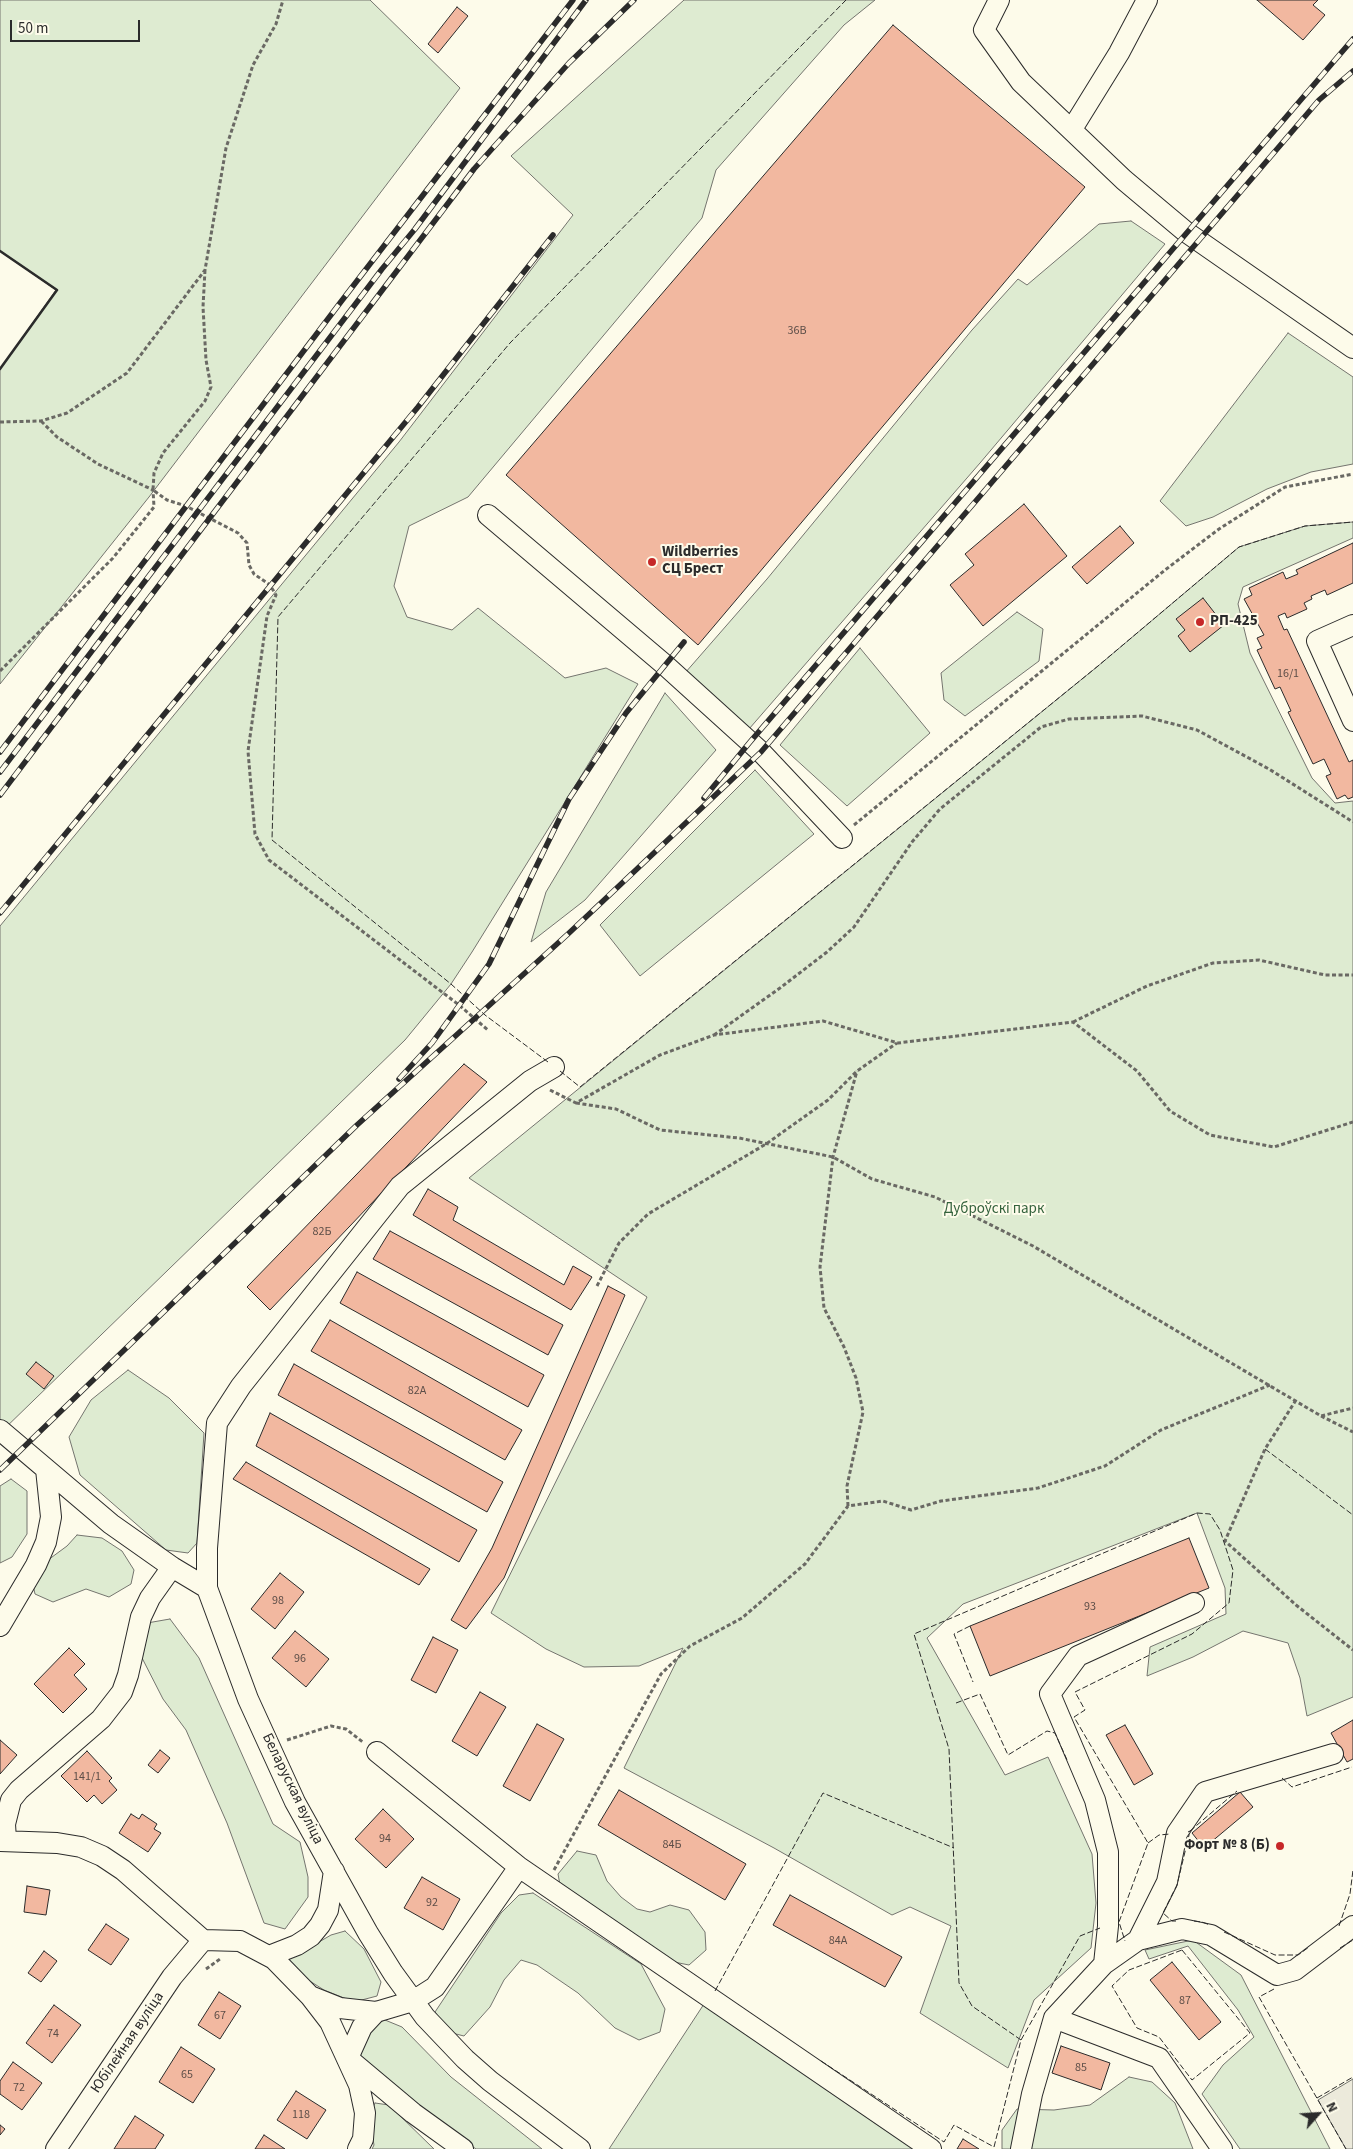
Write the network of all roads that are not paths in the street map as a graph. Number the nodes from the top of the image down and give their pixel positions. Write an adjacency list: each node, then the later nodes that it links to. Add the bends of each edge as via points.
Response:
1 (999, 0): 3 (street, via 984,30 1021,82)
2 (1147, 0): 3 (street)
3 (1072, 129): 4 (street, via 1124,180 1186,232)
4 (1353, 348)
5 (488, 515): 8 (street, via 761,752)
6 (1353, 625): 7 (street, via 1318,641)
7 (1353, 721)
8 (841, 837)
9 (554, 1067): 13 (street, via 530,1081 400,1186 241,1386 217,1423)
10 (3, 1437): 11 (street)
11 (46, 1469): 12 (street, via 111,1524); 15 (street, via 51,1517 46,1542)
12 (172, 1567): 13 (street); 18 (street, via 141,1616 122,1692 101,1719 11,1800)
13 (207, 1588): 20 (street, Беларуская вуліца, via 248,1699 295,1802)
14 (1194, 1603): 25 (street, via 1078,1656 1050,1694 1096,1800 1108,1852 1108,1926)
15 (0, 1626)
16 (377, 1752): 19 (street)
17 (1333, 1754): 23 (street, via 1205,1792 1177,1833 1167,1882)
18 (3, 1841): 22 (street, via 57,1843 81,1847 102,1856 123,1870)
19 (520, 1867): 27 (street, via 434,1987); 35 (street)
20 (334, 1871): 24 (street, via 328,1910 320,1925 297,1945); 27 (street, Беларуская вуліца, via 368,1933)
21 (1353, 1926): 23 (street, via 1295,1970 1277,1975 1211,1935 1182,1929)
22 (203, 1940): 24 (street, via 240,1941); 31 (street, Юбілейная вуліца, via 172,1978)
23 (1138, 1940): 25 (street)
24 (269, 1956): 26 (street)
25 (1104, 1964): 29 (street)
26 (310, 1996): 28 (street, via 340,2008); 30 (street, via 330,2022)
27 (413, 2002): 28 (street); 34 (street, Беларуская вуліца, via 464,2059)
28 (376, 2012): 30 (street, via 362,2027)
29 (1054, 2018): 36 (street, via 1032,2094); 37 (street, via 1159,2058)
30 (348, 2058): 32 (street, via 359,2085 365,2113 363,2139); 33 (street, via 413,2114)
31 (56, 2149)
32 (358, 2149)
33 (463, 2149)
34 (580, 2149)
35 (931, 2149)
36 (1021, 2149)
37 (1222, 2149)

